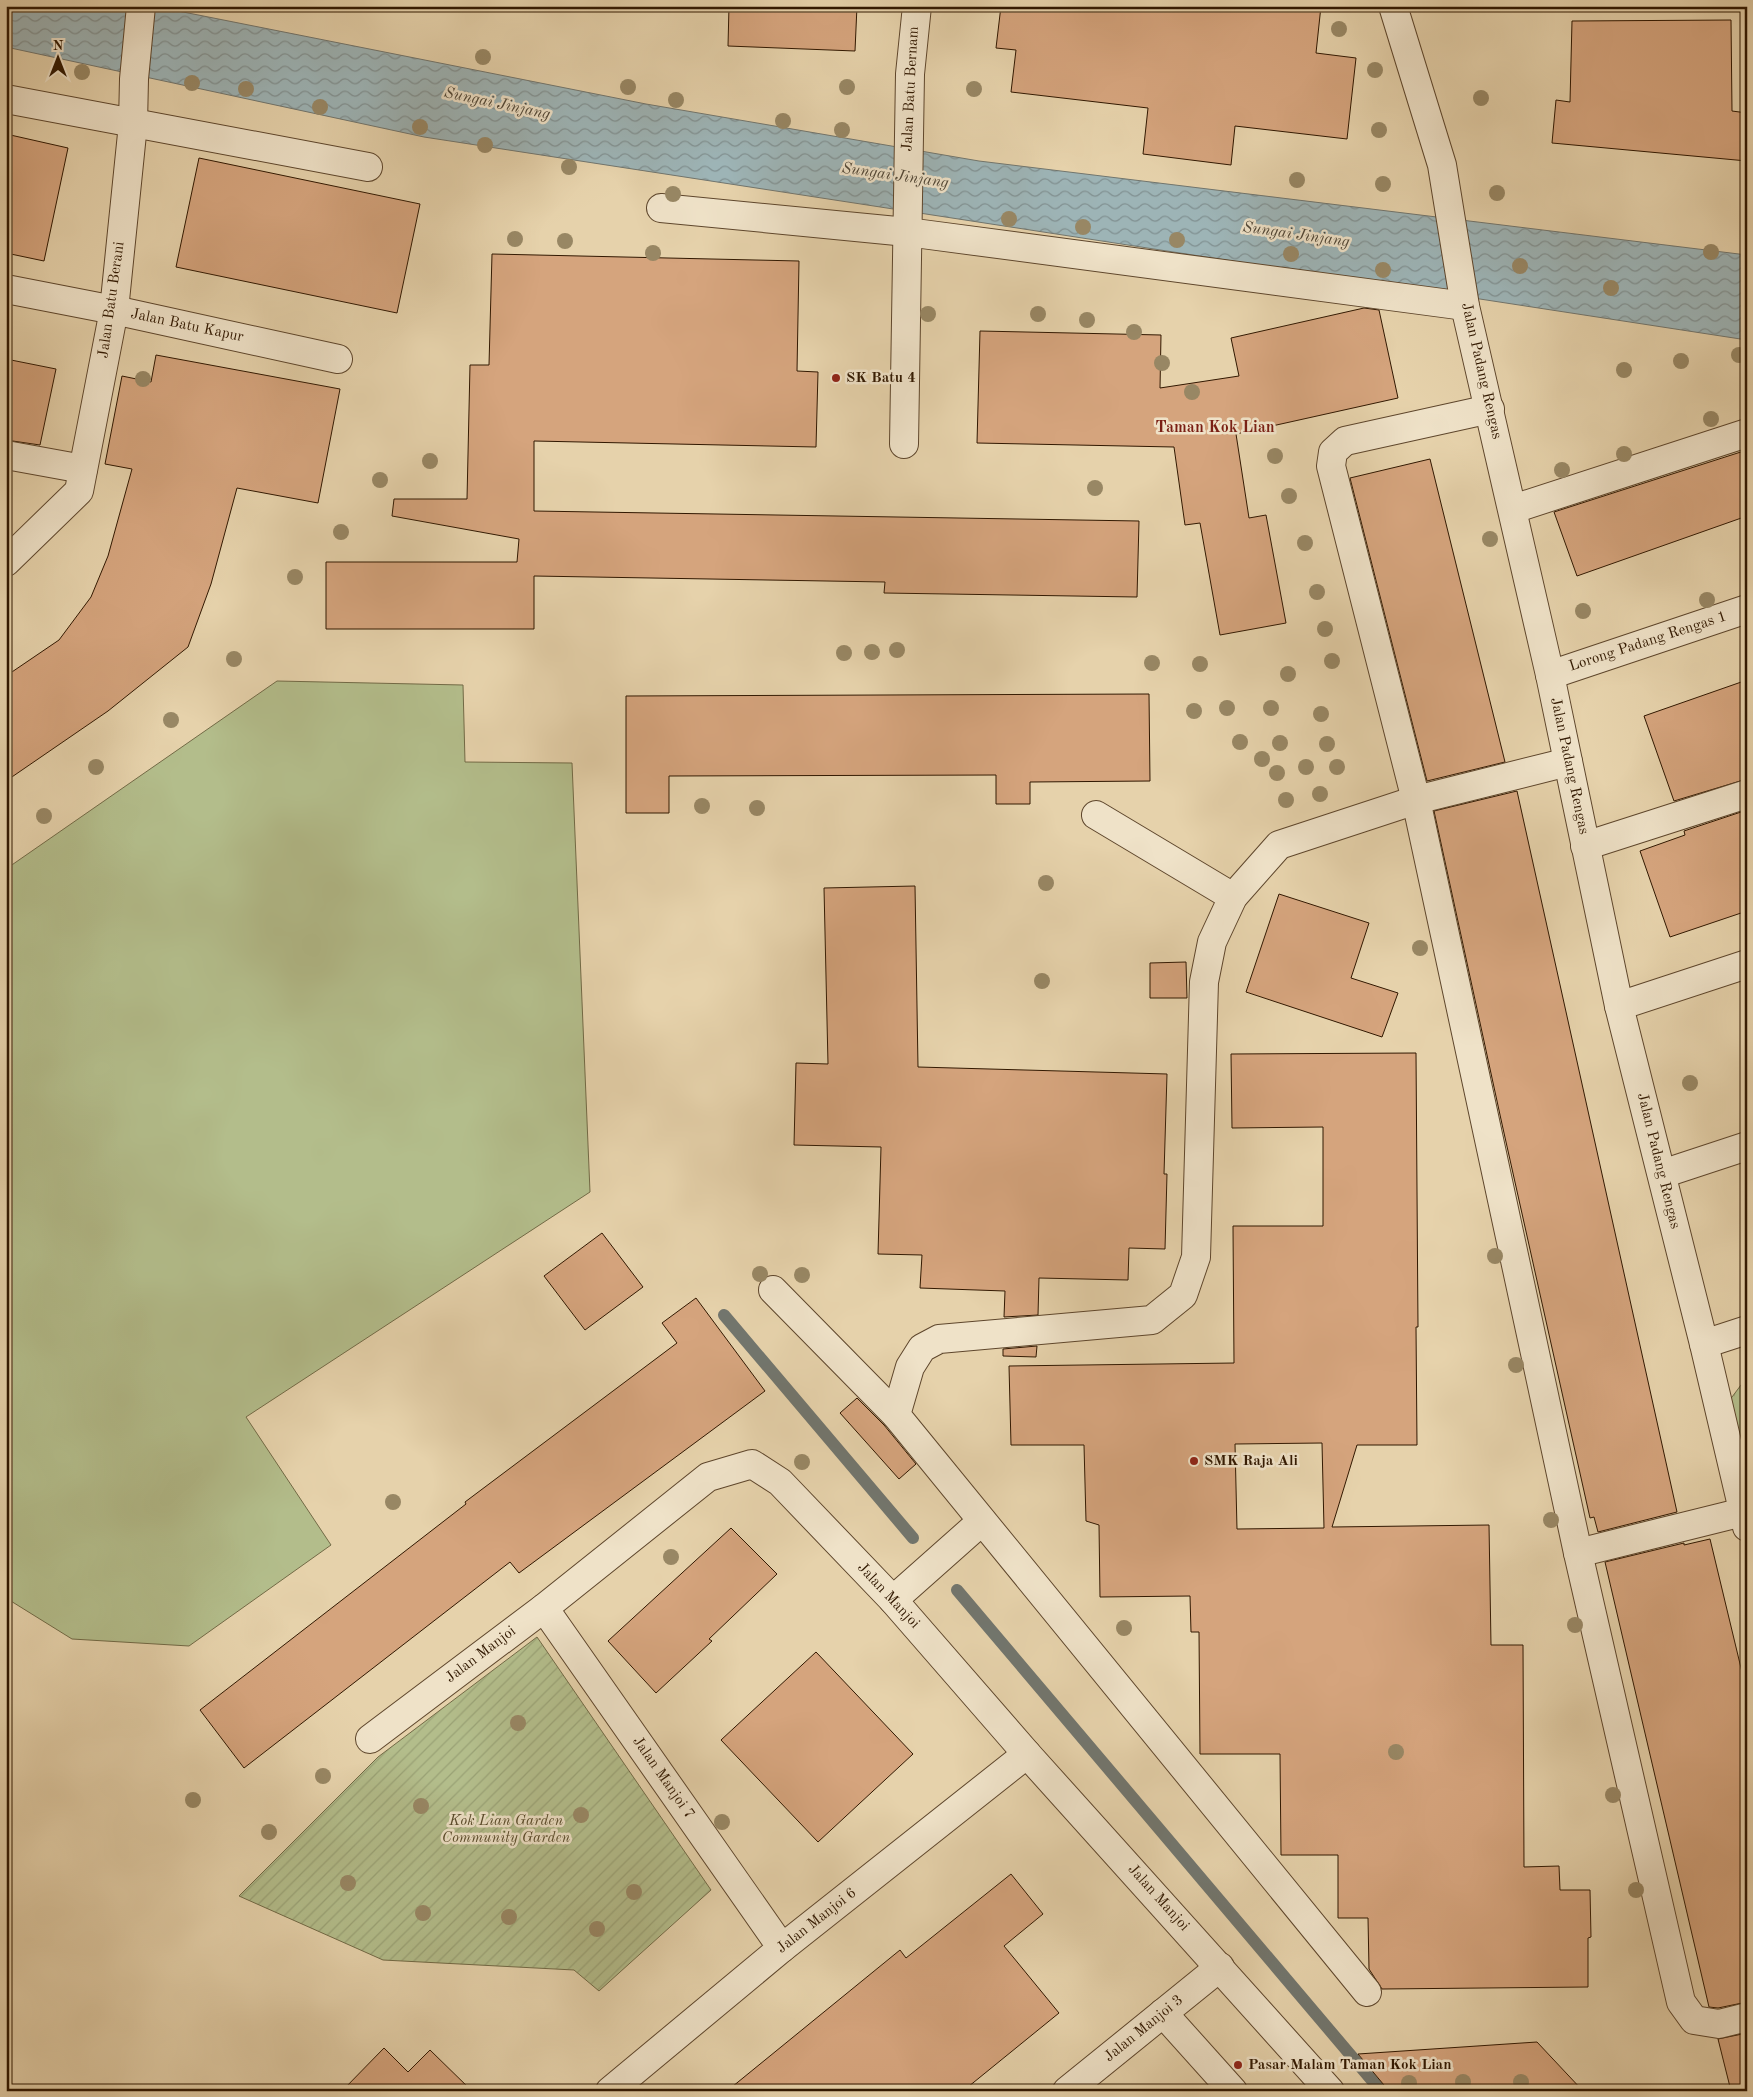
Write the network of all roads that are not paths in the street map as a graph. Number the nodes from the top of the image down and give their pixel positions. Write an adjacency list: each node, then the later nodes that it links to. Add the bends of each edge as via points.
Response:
1 (141, 6): 5 (street, Jalan Batu Berani)
2 (917, 6): 8 (street, Jalan Batu Bernam, via 910,74)
3 (1393, 6): 10 (street, Jalan Padang Rengas, via 1442,165)
4 (6, 98): 5 (street)
5 (133, 124): 6 (street); 11 (street, Jalan Batu Berani)
6 (368, 167)
7 (661, 208): 8 (street)
8 (907, 219): 10 (street); 15 (street, Jalan Batu Bernam)
9 (6, 289): 11 (street, Jalan Batu Kapur)
10 (1465, 303): 13 (street, Jalan Padang Rengas)
11 (114, 310): 12 (street, Jalan Batu Kapur); 17 (street, Jalan Batu Berani)
12 (338, 359)
13 (1490, 409): 18 (street, Jalan Padang Rengas); 24 (street, via 1345,441 1333,452 1331,466)
14 (1747, 433): 18 (street)
15 (904, 444)
16 (6, 456): 17 (street)
17 (84, 469): 19 (street, Jalan Batu Berani, via 79,491)
18 (1513, 509): 21 (street, Jalan Padang Rengas)
19 (6, 562)
20 (1747, 610): 21 (street, Lorong Padang Rengas 1)
21 (1550, 675): 22 (street, Jalan Padang Rengas)
22 (1568, 762): 24 (street); 26 (street, Jalan Padang Rengas)
23 (1747, 794): 26 (street)
24 (1416, 800): 27 (street, via 1279,845); 38 (street)
25 (1096, 815): 27 (street)
26 (1585, 846): 29 (street, Jalan Padang Rengas)
27 (1233, 896): 35 (street, via 1212,942 1204,982 1196,1257 1182,1295 1152,1320 939,1339 922,1348 910,1367)
28 (1747, 964): 29 (street)
29 (1619, 1006): 31 (street, Jalan Padang Rengas)
30 (1747, 1146): 31 (street)
31 (1662, 1174): 34 (street, Jalan Padang Rengas)
32 (773, 1290): 35 (street)
33 (1747, 1330): 34 (street)
34 (1704, 1344): 36 (street, Jalan Padang Rengas)
35 (896, 1415): 37 (street)
36 (1745, 1519): 38 (street)
37 (982, 1521): 39 (street); 45 (street)
38 (1578, 1553): 47 (street, via 1681,2002 1694,2020 1719,2024)
39 (893, 1600): 40 (street, Jalan Manjoi, via 780,1482 752,1464 708,1478); 42 (street, Jalan Manjoi)
40 (544, 1608): 41 (street, Jalan Manjoi); 43 (street, Jalan Manjoi 7)
41 (370, 1738)
42 (1027, 1754): 43 (street, Jalan Manjoi 6); 44 (street, Jalan Manjoi)
43 (782, 1948): 48 (street, Jalan Manjoi 6)
44 (1220, 1968): 46 (street, Jalan Manjoi 3); 51 (street, Jalan Manjoi)
45 (1367, 1992)
46 (1163, 2013): 49 (street, Jalan Manjoi 3); 50 (street)
47 (1747, 2017)
48 (610, 2091)
49 (1067, 2091)
50 (1234, 2091)
51 (1330, 2091)

